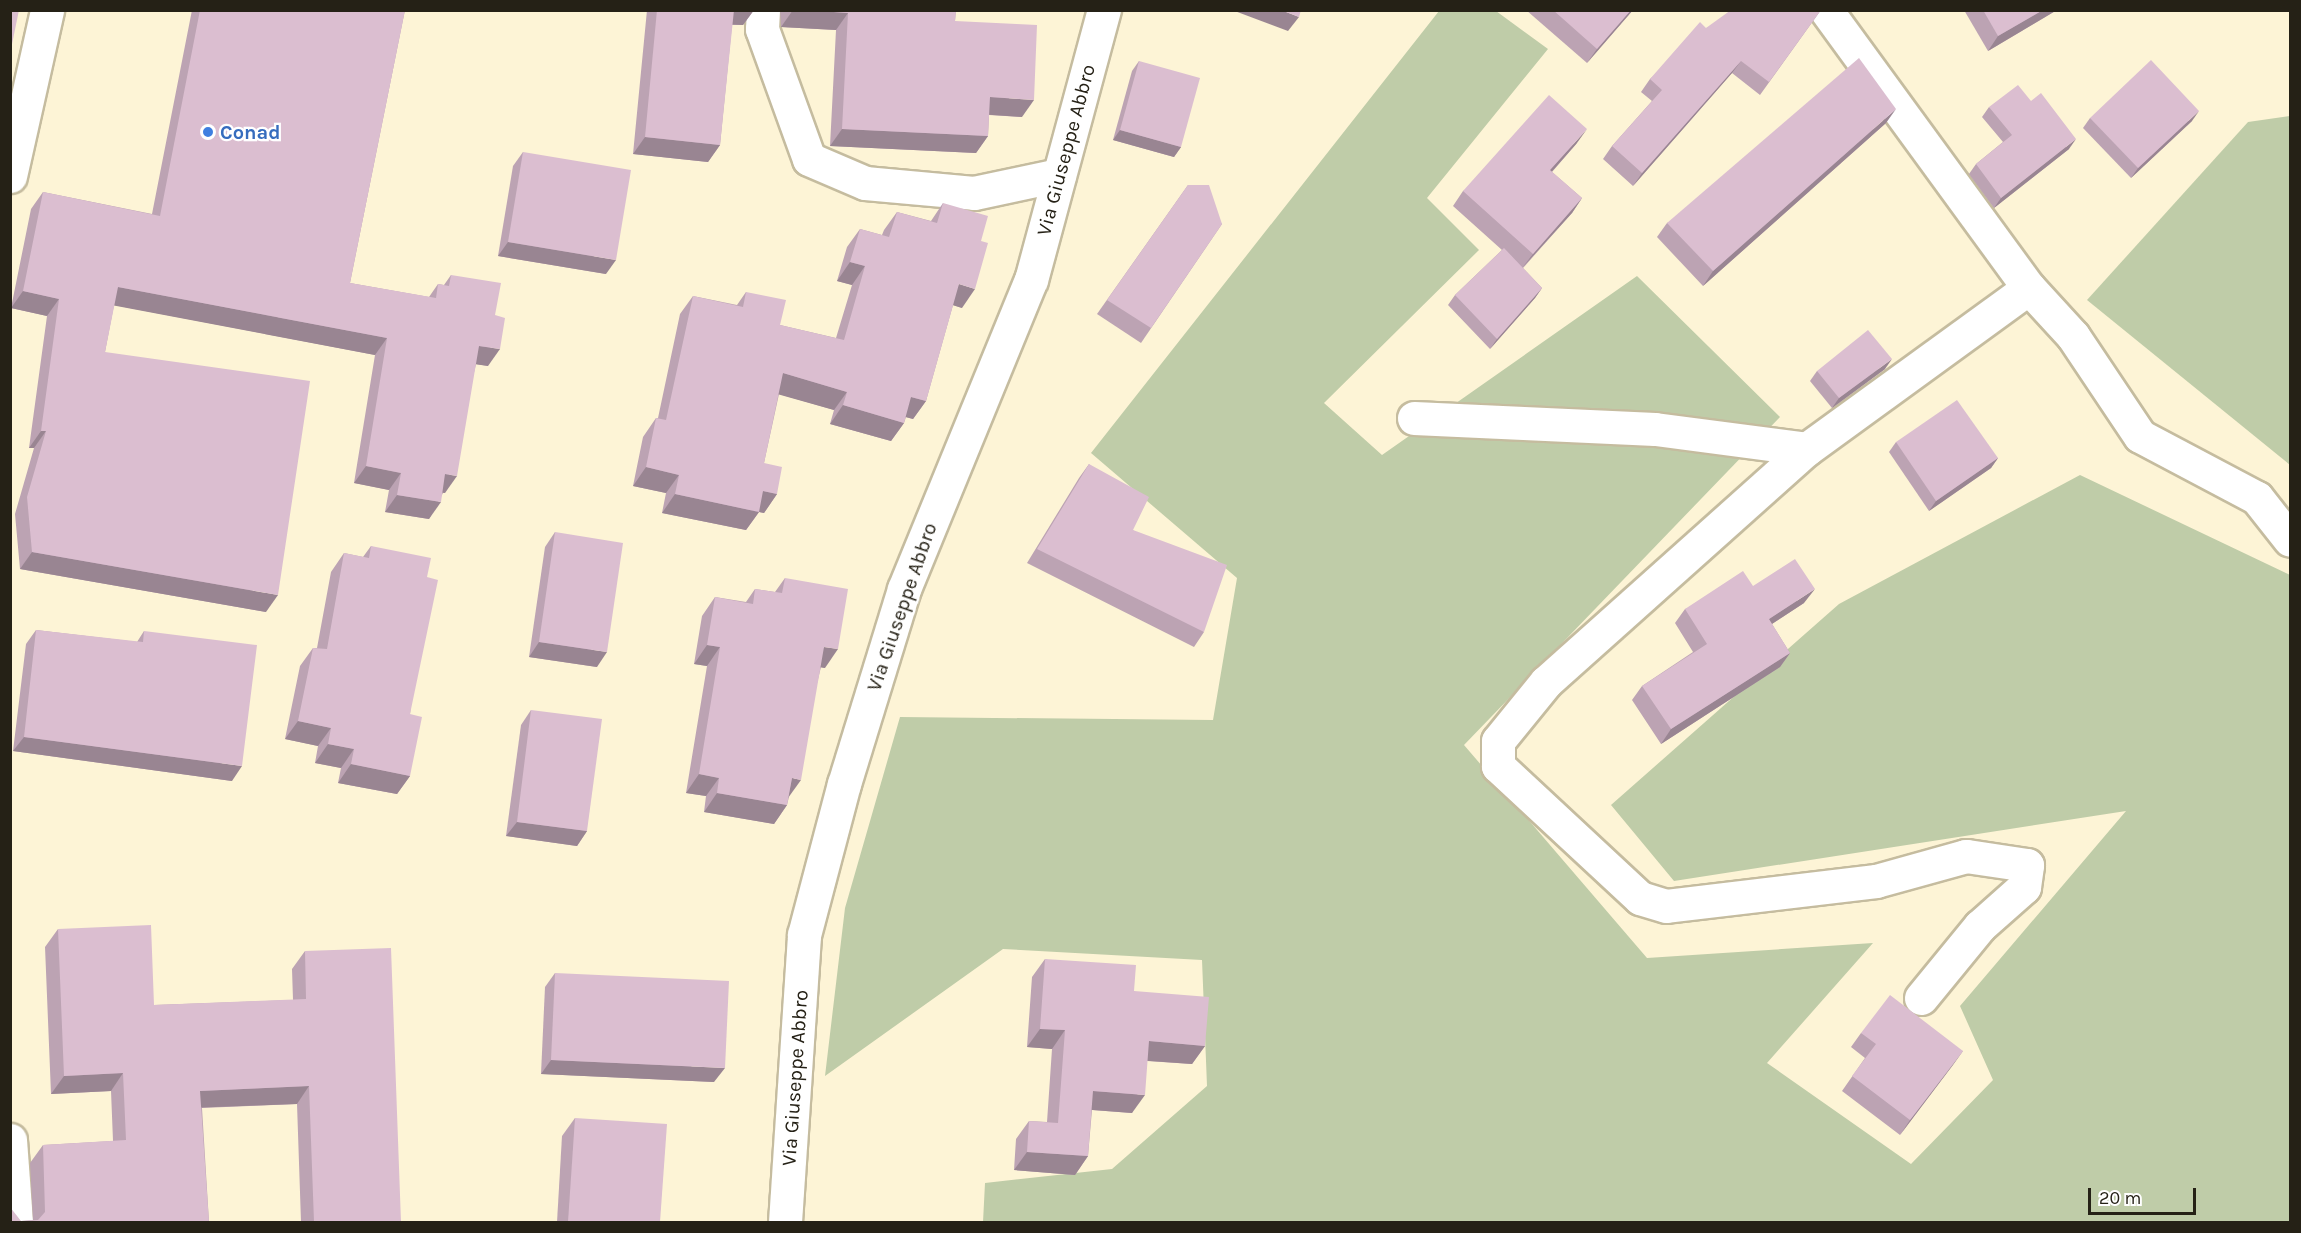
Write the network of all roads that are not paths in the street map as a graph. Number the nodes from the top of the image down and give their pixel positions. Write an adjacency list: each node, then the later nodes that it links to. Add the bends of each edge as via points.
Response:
1 (46, 10): 5 (street)
2 (763, 10): 6 (street, via 762,29 809,159 865,183 974,194)
3 (1104, 10): 6 (street, Via Giuseppe Abbro)
4 (1826, 10): 7 (street)
5 (10, 176)
6 (1059, 176): 14 (street, Via Giuseppe Abbro, via 1031,280 904,589 818,881 804,935)
7 (2029, 288): 9 (street); 10 (street, via 2073,336 2140,436 2257,498)
8 (1414, 418): 9 (street, via 1655,429)
9 (1807, 449): 11 (street, via 1546,682 1498,741 1497,766 1640,898 1666,906 1876,881 1966,856 2027,865 2024,887 1980,926)
10 (2290, 540)
11 (1921, 998)
12 (10, 1140): 13 (street)
13 (16, 1222)
14 (785, 1222)

